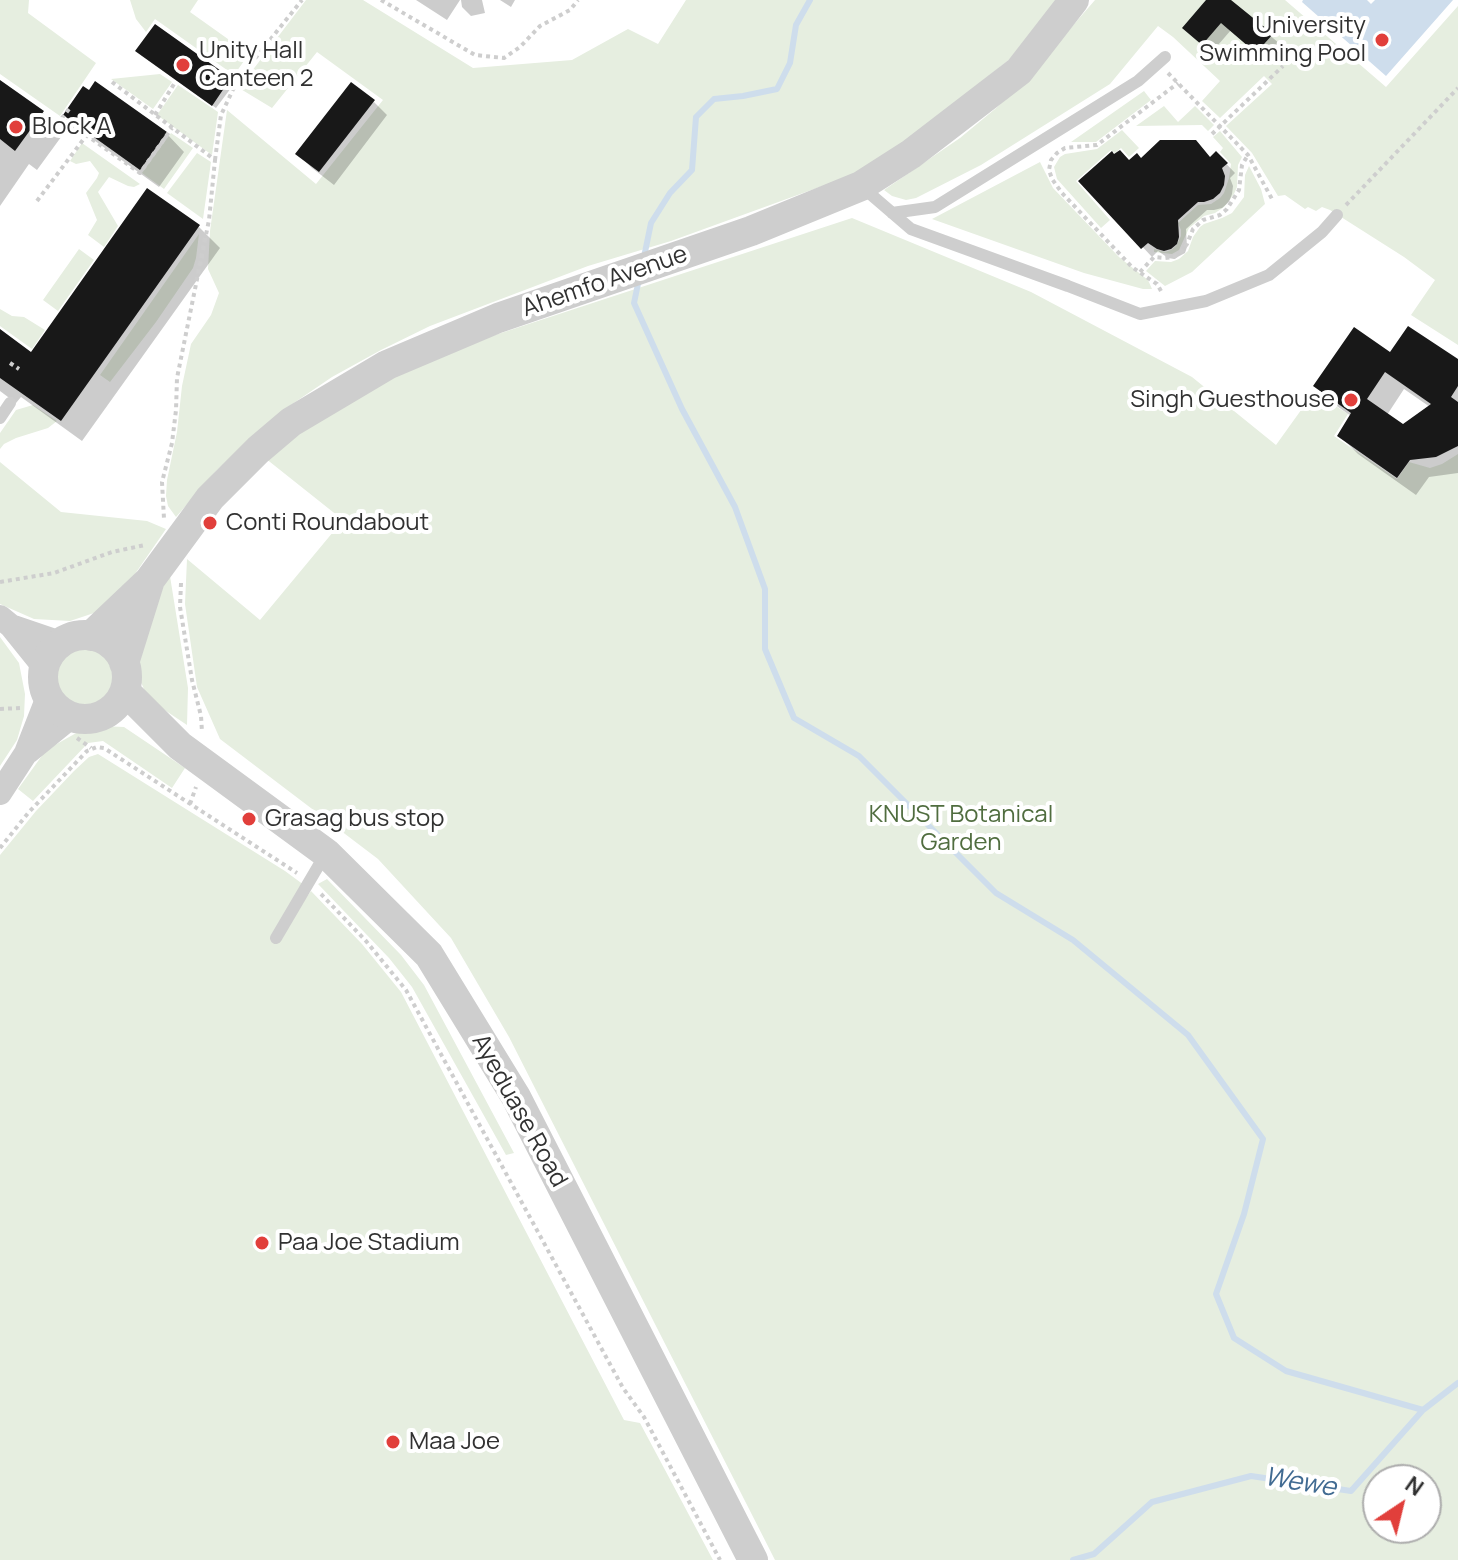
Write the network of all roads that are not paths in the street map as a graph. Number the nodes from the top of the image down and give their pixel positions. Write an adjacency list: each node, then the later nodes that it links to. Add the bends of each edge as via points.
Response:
1 (1074, 0): 3 (street, Ahemfo Avenue, via 1019,71)
2 (1162, 60): 4 (lane, via 1138,81 935,207)
3 (861, 186): 4 (lane); 8 (street, Ahemfo Avenue, via 751,231 498,318 387,365 291,422 258,450 210,498)
4 (892, 213): 5 (lane, via 911,229 1140,314 1206,301 1269,275)
5 (1337, 215)
6 (10, 403): 7 (lane)
7 (0, 418)
8 (149, 581): 10 (street, Ahemfo Avenue); 13 (street, Ahemfo Avenue)
9 (6, 622): 11 (street); 12 (street)
10 (91, 636): 11 (street); 13 (street, via 117,650)
11 (61, 643): 12 (street)
12 (44, 667): 14 (street)
13 (118, 689): 15 (street, via 89,719); 18 (street, Ayeduase Road, via 192,754)
14 (48, 697): 15 (street); 16 (street)
15 (71, 717): 16 (street)
16 (26, 753): 17 (street)
17 (0, 793)
18 (326, 853): 19 (lane); 20 (street, Ayeduase Road, via 429,955 516,1097)
19 (276, 938)
20 (753, 1560)

